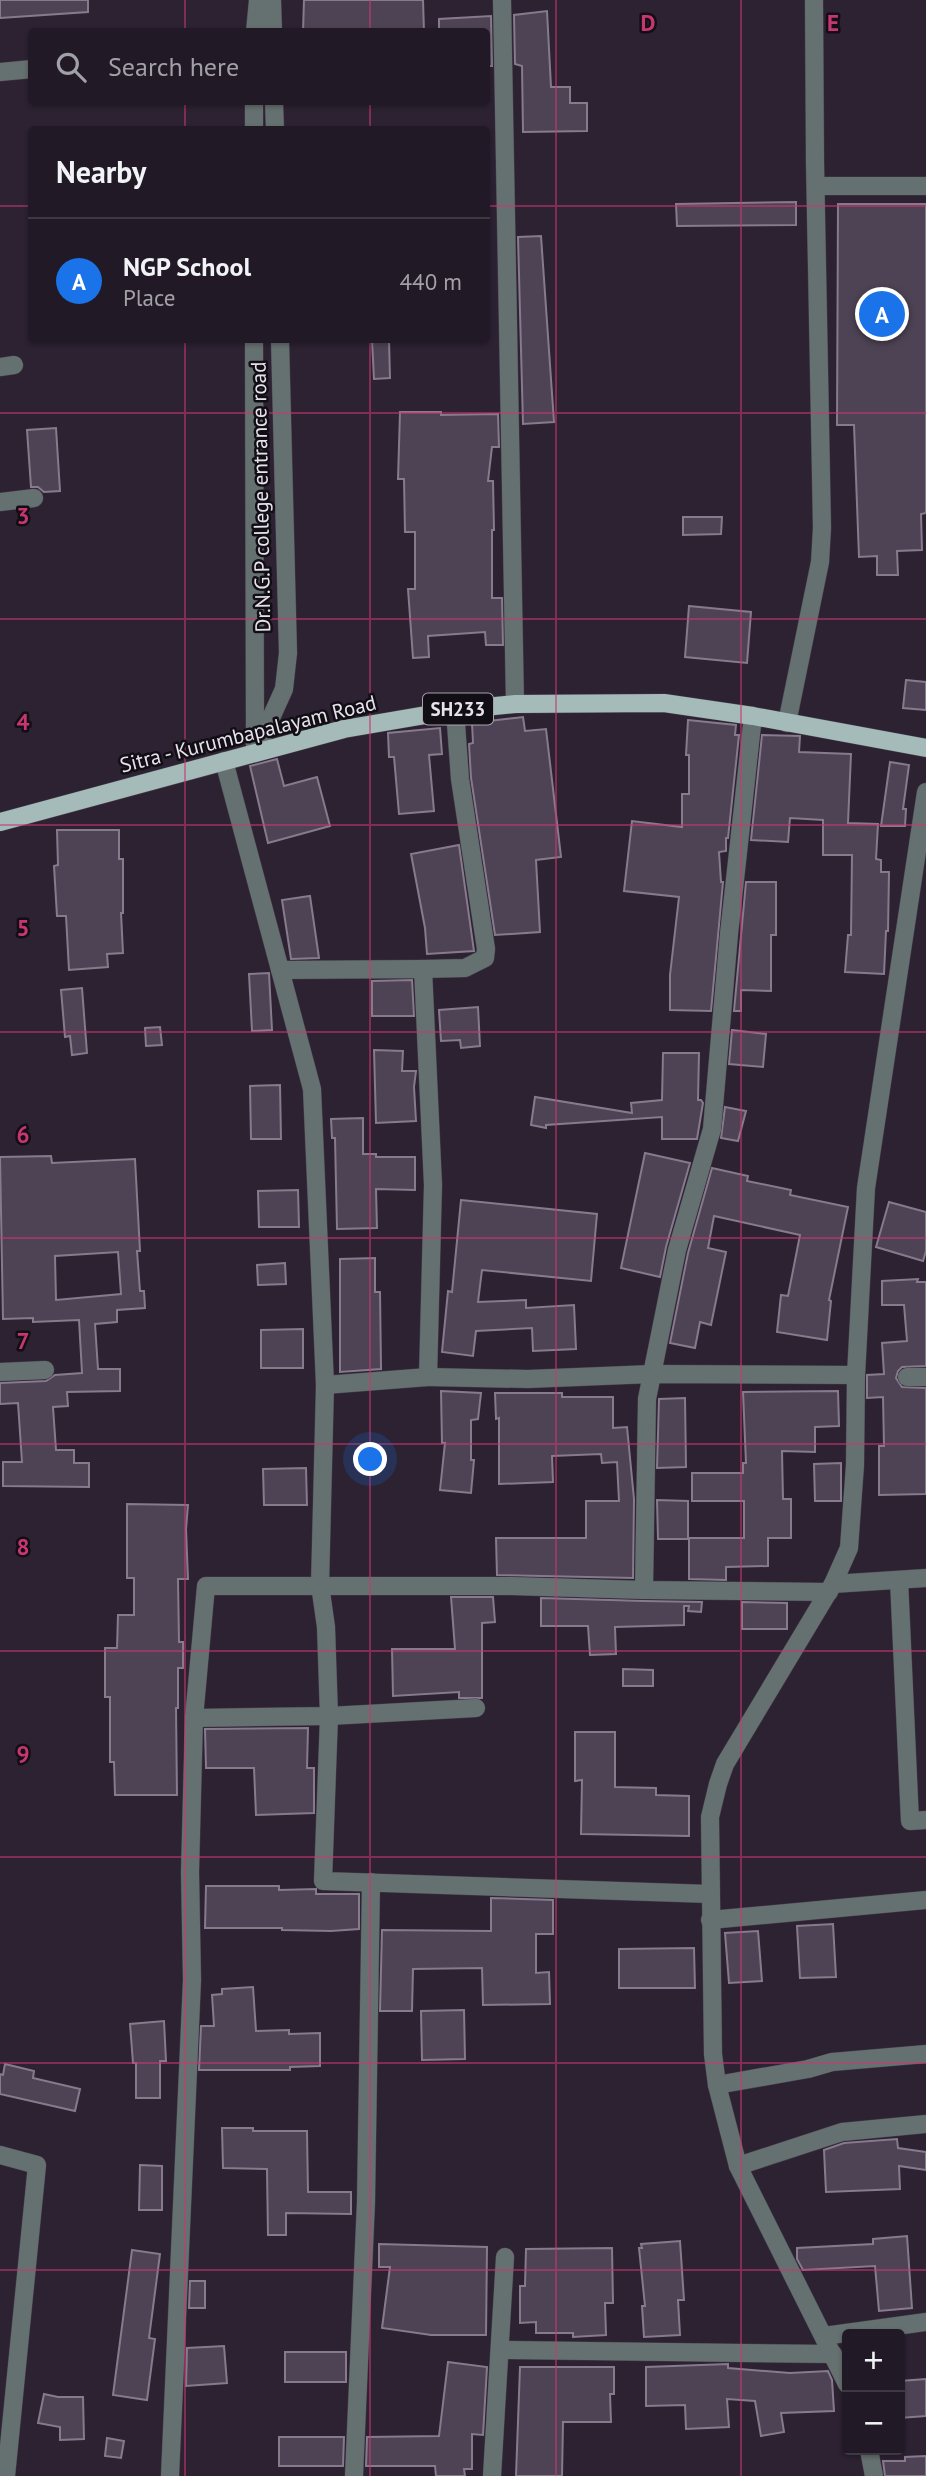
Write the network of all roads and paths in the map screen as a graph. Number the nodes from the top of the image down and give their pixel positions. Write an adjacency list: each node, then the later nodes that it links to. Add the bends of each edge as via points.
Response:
1 (258, 0): 5 (street)
2 (272, 0): 6 (street)
3 (502, 0): 19 (street)
4 (814, 0): 13 (street)
5 (255, 28)
6 (272, 28)
7 (28, 69): 8 (street)
8 (0, 72)
9 (254, 105): 11 (street)
10 (274, 105): 12 (street)
11 (254, 126)
12 (275, 126)
13 (816, 186): 14 (street); 22 (street, via 822,528 820,562)
14 (926, 186)
15 (254, 343): 24 (street)
16 (280, 343): 24 (street, Dr.N.G.P college entrance road, via 288,653 284,690)
17 (34, 498): 18 (street)
18 (0, 502)
19 (515, 704): 20 (main road, Sitra - Kurumbapalayam Road / SH233); 21 (main road, Sitra - Kurumbapalayam Road / SH233, via 664,703)
20 (455, 710): 24 (main road, Sitra - Kurumbapalayam Road / SH233, via 344,729); 28 (street, via 485,958 465,968)
21 (753, 716): 22 (main road, Sitra - Kurumbapalayam Road / SH233); 32 (street, via 712,1129 677,1250)
22 (787, 723): 23 (main road, Sitra - Kurumbapalayam Road / SH233)
23 (926, 748)
24 (254, 753): 25 (main road, Sitra - Kurumbapalayam Road / SH233)
25 (224, 761): 27 (main road, Sitra - Kurumbapalayam Road / SH233); 29 (street)
26 (926, 792): 33 (street, via 866,1188)
27 (0, 822)
28 (423, 969): 29 (street); 34 (street, via 433,1185)
29 (280, 970): 37 (street, via 312,1089)
30 (46, 1370): 31 (street)
31 (0, 1372)
32 (652, 1374): 33 (street); 34 (street); 42 (street, via 647,1399)
33 (856, 1375): 41 (street, via 849,1548)
34 (428, 1377): 37 (street)
35 (907, 1377): 36 (street)
36 (926, 1377)
37 (325, 1385): 40 (street)
38 (926, 1578): 39 (street)
39 (899, 1580): 41 (street); 46 (street, via 910,1821)
40 (320, 1585): 42 (street); 44 (street); 45 (street, via 206,1586)
41 (831, 1588): 42 (street); 48 (street, via 725,1764 710,1817)
42 (644, 1590)
43 (476, 1708): 44 (street)
44 (329, 1716): 45 (street); 47 (street, via 323,1881)
45 (194, 1718): 64 (street, via 192,1980)
46 (926, 1820)
47 (371, 1882): 48 (street); 65 (street, via 366,2202)
48 (710, 1894): 50 (street)
49 (926, 1900): 50 (street)
50 (710, 1920): 52 (street)
51 (926, 2054): 52 (street, via 832,2062)
52 (717, 2085): 55 (street)
53 (926, 2124): 55 (street, via 842,2132)
54 (0, 2155): 63 (street, via 37,2165)
55 (738, 2166): 58 (street)
56 (505, 2257): 59 (street)
57 (926, 2322): 58 (street)
58 (824, 2336): 60 (street)
59 (499, 2350): 60 (street); 66 (street)
60 (834, 2354): 61 (street)
61 (842, 2372)
62 (870, 2455): 67 (street)
63 (6, 2476)
64 (170, 2476)
65 (354, 2476)
66 (492, 2476)
67 (874, 2476)

